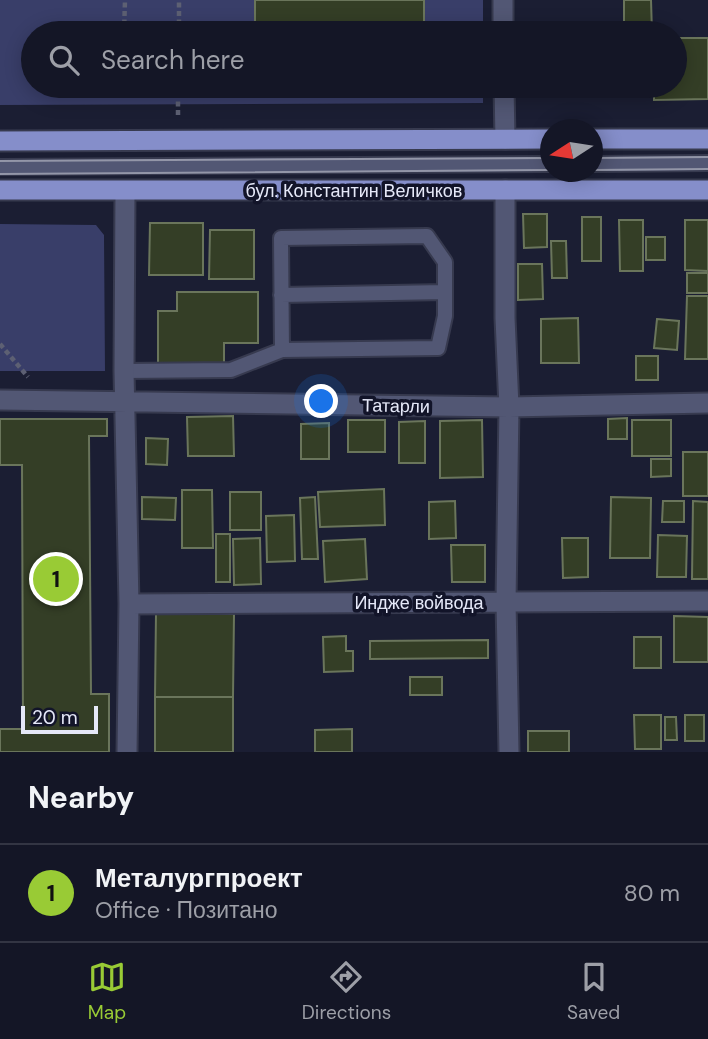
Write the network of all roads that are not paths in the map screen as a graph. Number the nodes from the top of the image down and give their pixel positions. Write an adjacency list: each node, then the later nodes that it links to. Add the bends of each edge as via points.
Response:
1 (503, 0): 2 (street)
2 (503, 21)
3 (504, 98): 4 (street)
4 (505, 139): 5 (main road); 8 (main road)
5 (540, 139)
6 (603, 139): 7 (main road)
7 (708, 139)
8 (0, 141)
9 (708, 163): 11 (lane)
10 (540, 164): 12 (lane, бул. Константин Величков)
11 (603, 164)
12 (0, 167)
13 (0, 190): 16 (main road, бул. Константин Величков)
14 (505, 190): 15 (main road, бул. Константин Величков); 16 (main road, бул. Константин Величков); 24 (street)
15 (708, 190)
16 (125, 191): 20 (street)
17 (445, 292): 18 (lane); 18 (lane, via 445,262 427,236 281,238); 19 (lane, via 438,348)
18 (281, 295): 19 (lane)
19 (282, 350): 20 (lane, via 231,370)
20 (124, 371): 22 (street)
21 (0, 400): 22 (street, Татарли)
22 (125, 403): 24 (street, Татарли); 27 (street)
23 (708, 403): 24 (street, Татарли)
24 (509, 407): 26 (street)
25 (708, 601): 26 (street, Индже войвода)
26 (506, 602): 27 (street, Индже войвода); 29 (street)
27 (130, 604): 28 (street)
28 (127, 752)
29 (509, 752)

